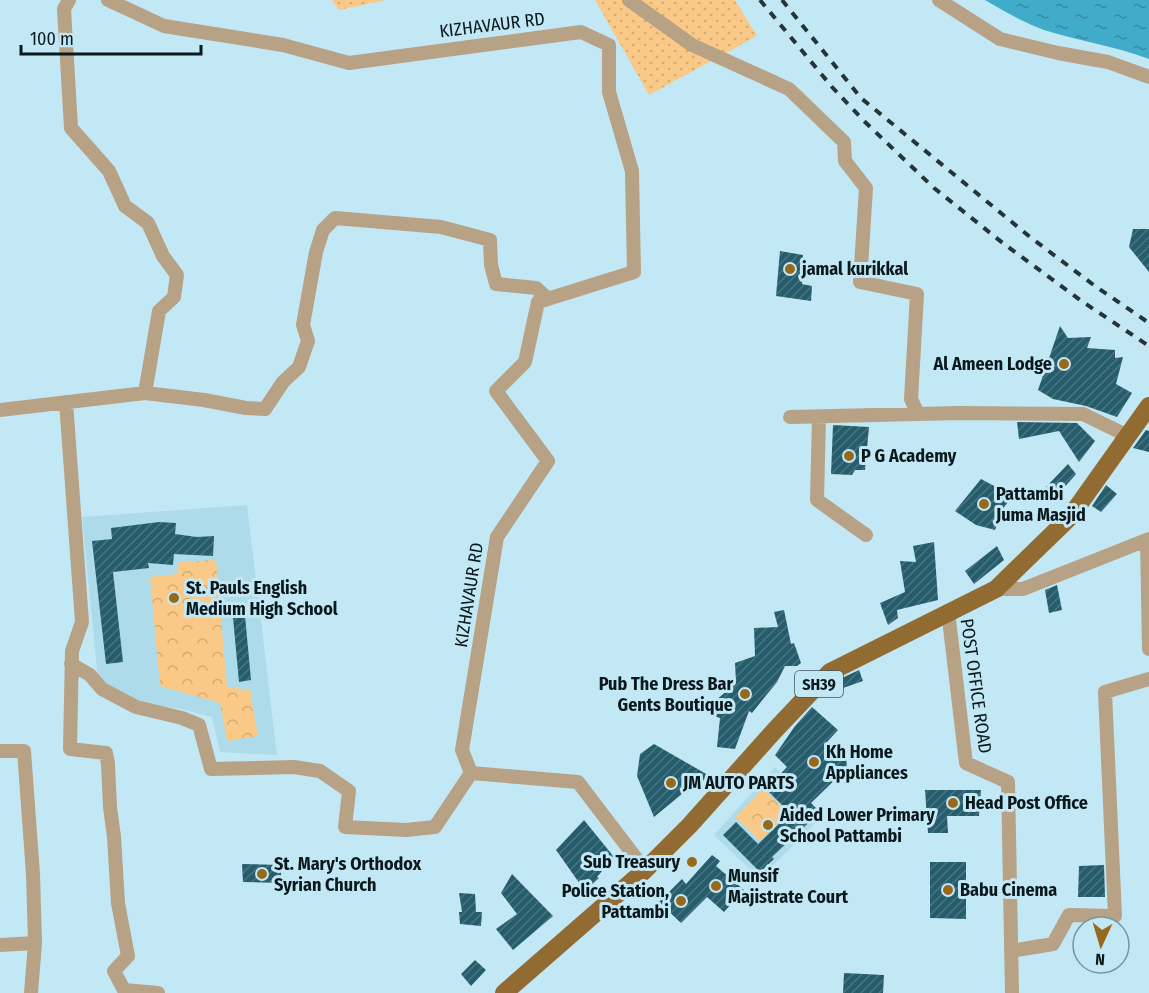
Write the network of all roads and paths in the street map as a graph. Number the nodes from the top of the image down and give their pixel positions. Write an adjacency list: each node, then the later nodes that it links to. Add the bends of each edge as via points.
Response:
1 (69, 0): 7 (street, via 64,9 71,128 110,171 125,206 148,223 177,275 174,297 159,312)
2 (108, 0): 6 (street, KIZHAVAUR RD, via 164,26 283,45 349,63 581,32 609,45 609,92 632,171 634,272)
3 (629, 0): 11 (street, via 692,45 789,89 844,142 845,161 866,188 860,282 917,294 911,399)
4 (939, 0): 5 (street, via 1000,39 1108,62)
5 (1149, 77)
6 (548, 299): 7 (street, via 536,288 496,284 490,240 441,227 335,218 323,230 316,252 303,325 308,341 299,367 265,409); 23 (street, KIZHAVAUR RD, via 538,302 525,362 496,391 548,461 497,537 462,750)
7 (145, 393): 8 (street)
8 (66, 402): 10 (street); 20 (street, via 82,622)
9 (1149, 406): 14 (main road, SH39)
10 (0, 410)
11 (918, 414): 13 (street); 14 (street, via 1083,414)
12 (790, 417): 13 (street)
13 (819, 417): 15 (street, via 817,500)
14 (1128, 436): 17 (main road, SH39, via 1070,517)
15 (866, 535)
16 (1148, 540): 17 (street, via 1023,588); 19 (street)
17 (996, 589): 18 (main road, SH39)
18 (948, 611): 24 (main road, SH39, via 830,672); 27 (street, POST OFFICE ROAD, via 966,763 1008,782)
19 (1149, 649)
20 (71, 664): 23 (street, via 90,675 102,689 136,707 199,725 211,769 294,767 320,771 350,791 345,827 435,827); 29 (street, via 70,749 106,753 108,764 118,903 128,956 114,971 124,990)
21 (1149, 679): 27 (street, via 1105,692 1115,916 1069,915 1053,944)
22 (0, 751): 25 (street, via 24,751)
23 (471, 772): 24 (street, via 578,782)
24 (645, 870): 30 (main road, SH39)
25 (35, 944): 26 (street); 28 (street)
26 (0, 945)
27 (1011, 951): 31 (street, POST OFFICE ROAD)
28 (31, 993)
29 (158, 993)
30 (504, 993)
31 (1012, 993)

